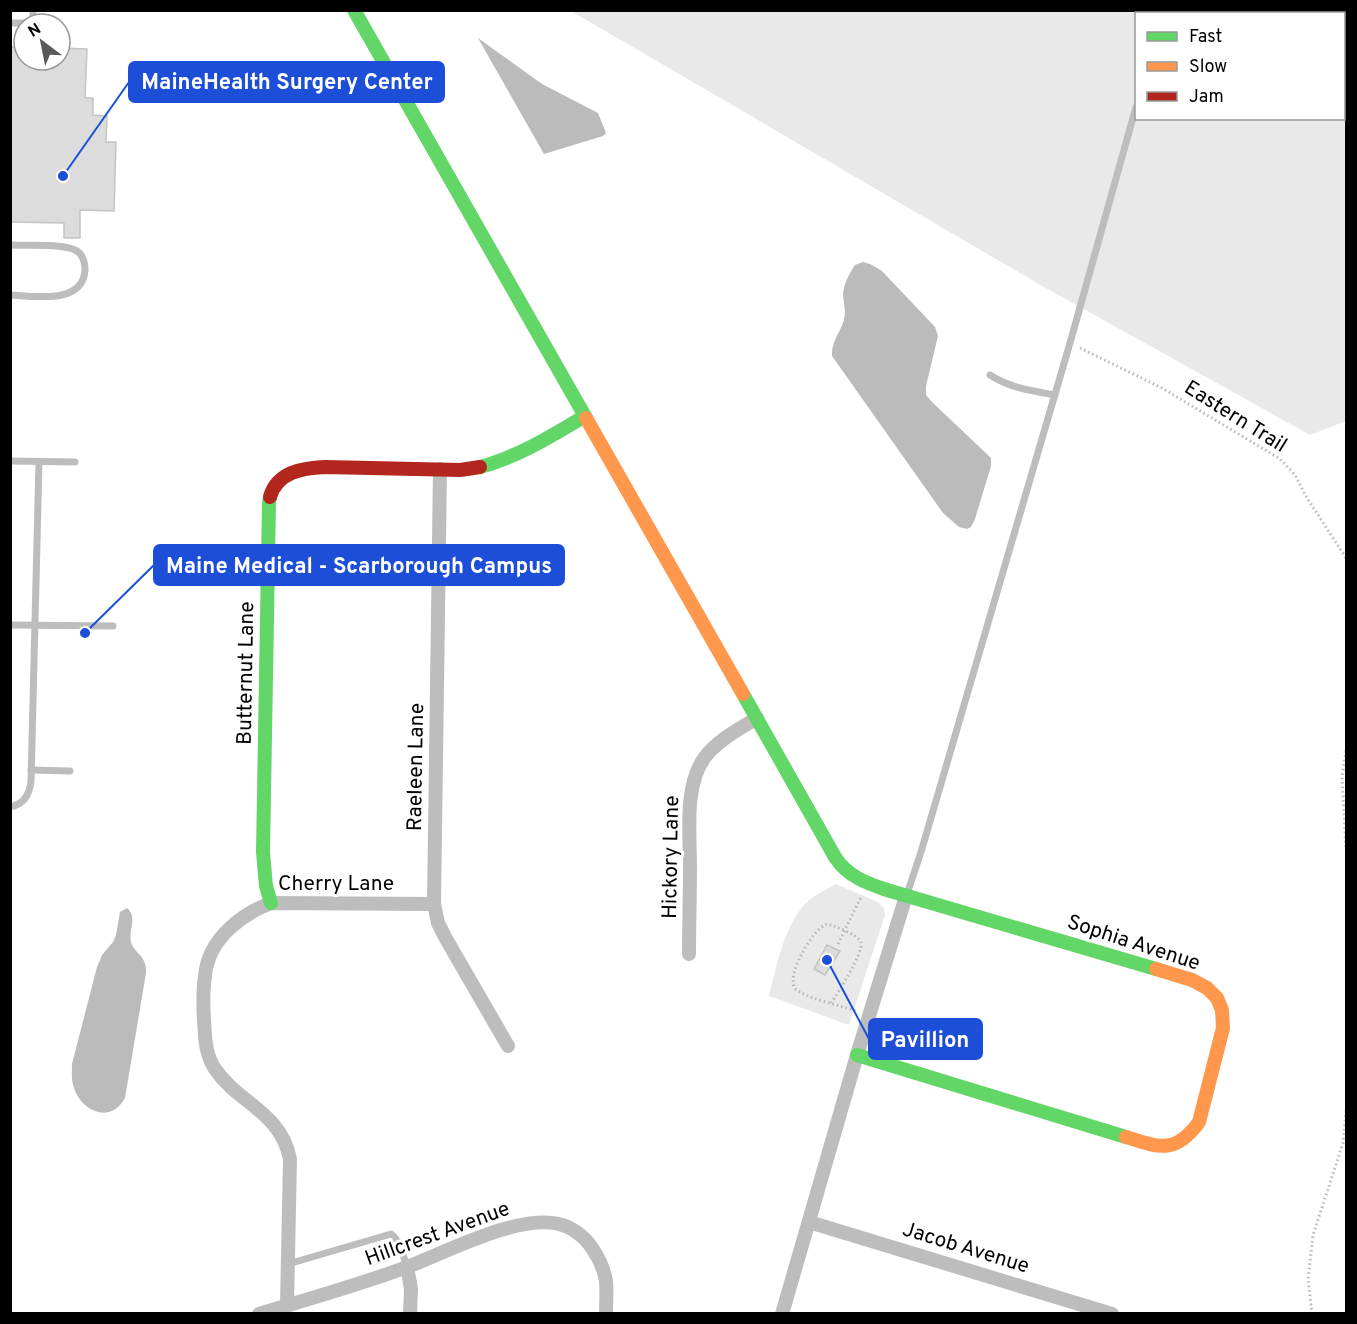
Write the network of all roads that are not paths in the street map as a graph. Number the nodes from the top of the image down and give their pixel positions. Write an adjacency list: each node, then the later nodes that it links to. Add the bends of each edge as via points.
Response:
1 (33, 10): 3 (lane, via 33,23)
2 (354, 10): 9 (street, Sophia Avenue)
3 (10, 23)
4 (1135, 114): 8 (lane)
5 (10, 245): 6 (lane, via 74,249 81,254 85,268 82,283 69,294)
6 (10, 296)
7 (990, 375): 8 (lane, via 1015,387)
8 (1055, 395): 21 (lane)
9 (585, 416): 13 (street, Butternut Lane, via 487,465); 17 (street, Sophia Avenue)
10 (10, 461): 11 (lane)
11 (39, 462): 12 (lane); 15 (lane)
12 (75, 462)
13 (441, 470): 22 (street, Butternut Lane, via 309,468 286,475 271,492 263,852); 23 (street, Raeleen Lane)
14 (10, 625): 15 (lane)
15 (34, 625): 16 (lane); 18 (lane)
16 (113, 626)
17 (757, 718): 21 (street, Sophia Avenue, via 845,870 855,878); 24 (street, Hickory Lane, via 714,748 694,779 690,807)
18 (32, 770): 19 (lane); 20 (lane, via 26,799)
19 (70, 771)
20 (10, 807)
21 (906, 896): 26 (street); 26 (street, Sophia Avenue, via 1179,975 1204,986 1222,1006 1224,1015 1199,1122 1175,1146 1155,1145)
22 (271, 903): 23 (street, Cherry Lane); 28 (street, Cherry Lane, via 232,926 211,953 206,969 204,1015 206,1047 214,1068 270,1119 288,1148)
23 (434, 904): 25 (street, Raeleen Lane, via 445,937)
24 (689, 954)
25 (508, 1046)
26 (857, 1055): 27 (street)
27 (809, 1222): 34 (street); 35 (street, Jacob Avenue)
28 (288, 1264): 29 (lane, via 392,1234); 30 (street, Cherry Lane)
29 (407, 1268): 30 (street, Hillcrest Avenue); 32 (street); 33 (street, Hillcrest Avenue, via 524,1224 559,1224 583,1238 601,1264 606,1281)
30 (287, 1305): 31 (street, Hillcrest Avenue)
31 (259, 1314)
32 (410, 1314)
33 (606, 1314)
34 (782, 1314)
35 (1112, 1314)

